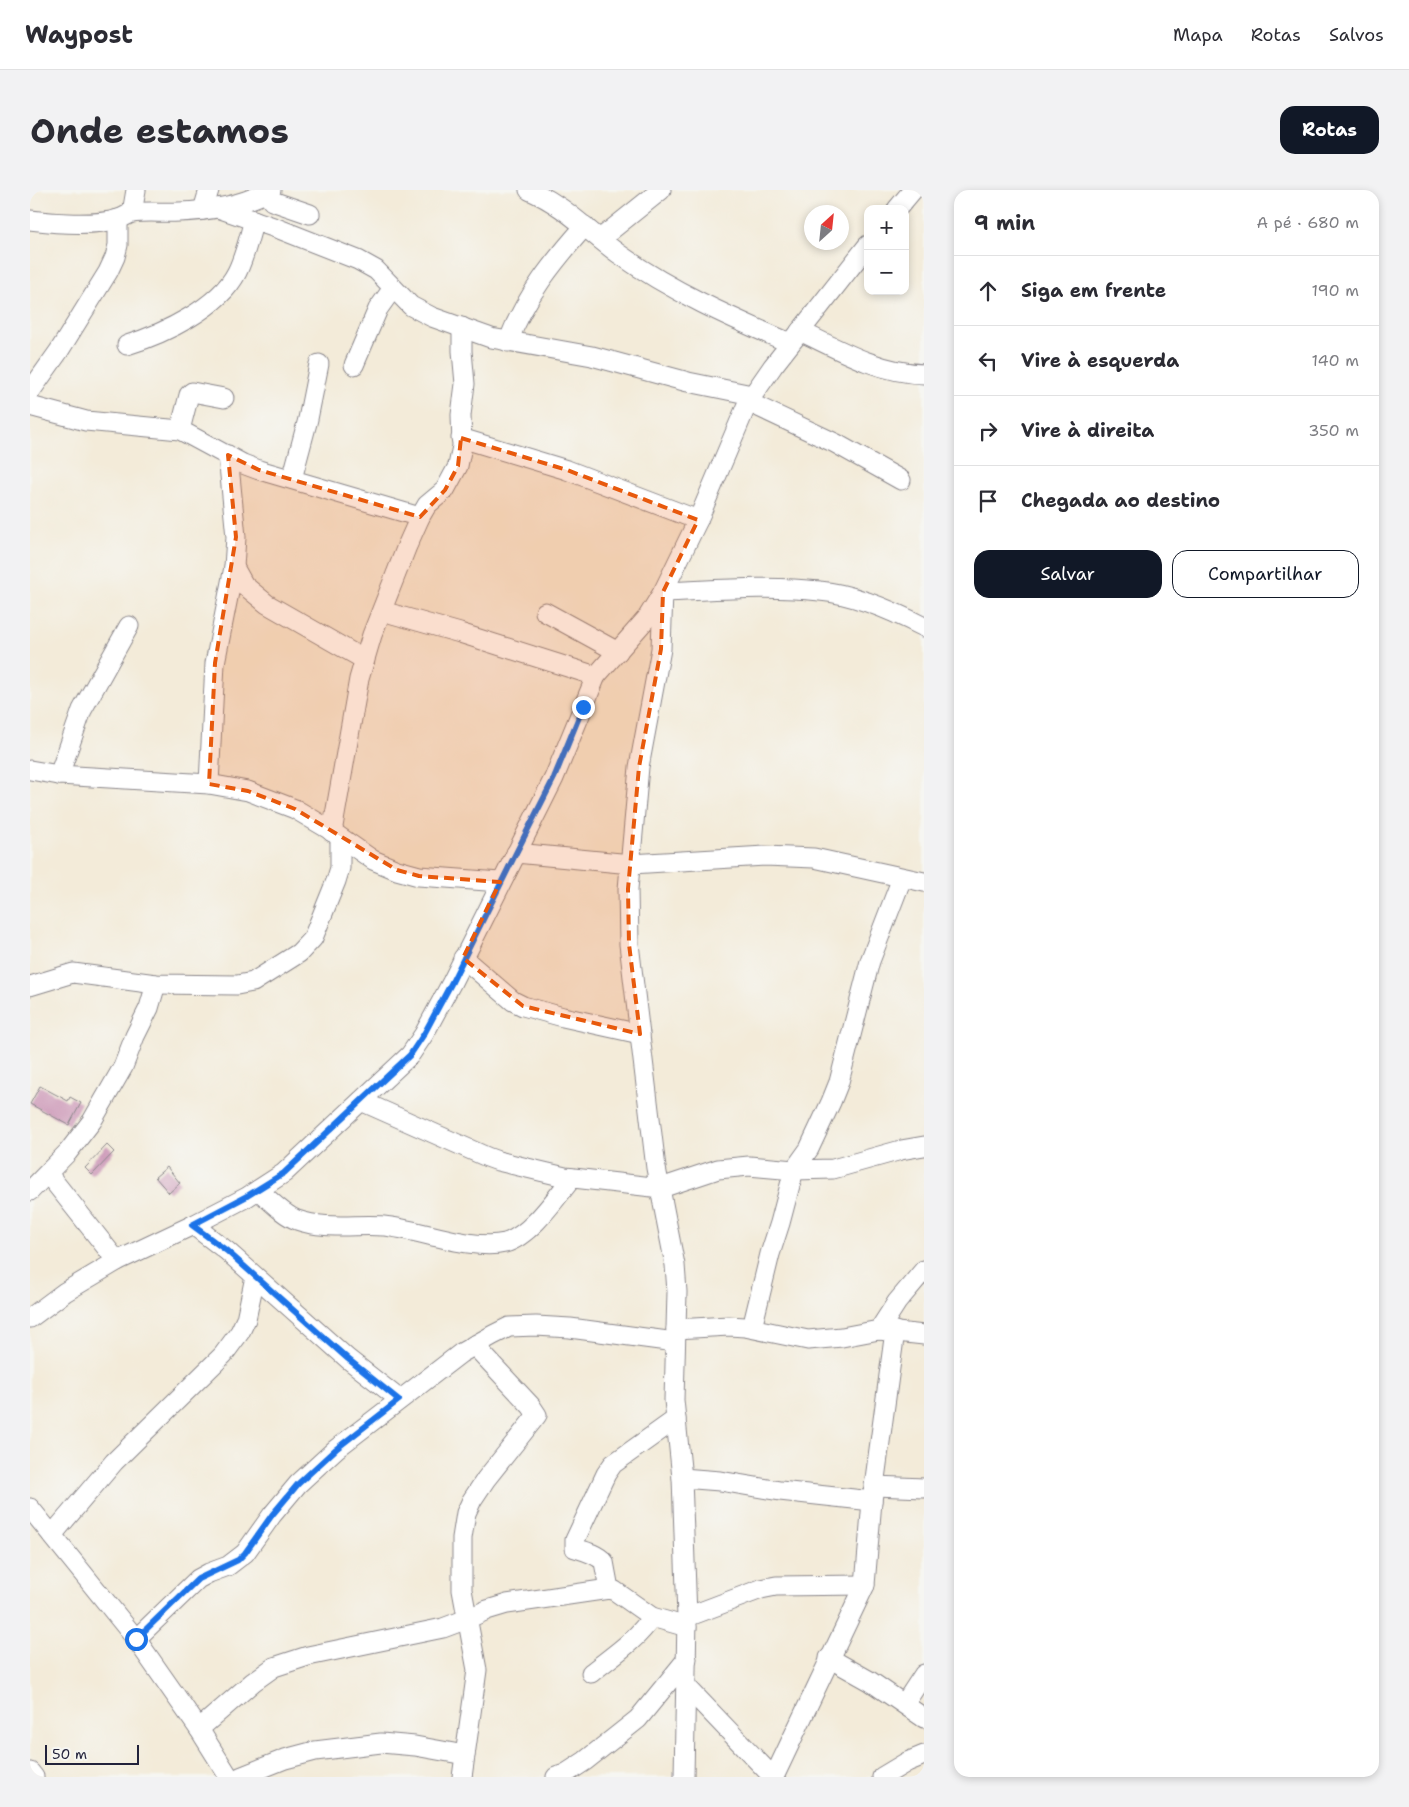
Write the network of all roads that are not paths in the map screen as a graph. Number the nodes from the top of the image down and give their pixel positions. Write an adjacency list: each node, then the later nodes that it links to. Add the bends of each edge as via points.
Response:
1 (136, 190): 9 (street)
2 (209, 190): 6 (street)
3 (529, 190): 11 (street, via 569,212)
4 (661, 190): 12 (street)
5 (269, 191): 7 (street); 8 (street, via 272,201)
6 (210, 209): 7 (street); 9 (street)
7 (250, 213): 14 (street, via 358,260 376,270); 18 (street, via 237,272 229,285 183,322)
8 (310, 214)
9 (125, 217): 10 (street, via 91,222); 22 (street, via 108,272)
10 (30, 220)
11 (585, 226): 12 (street); 17 (street, via 537,285)
12 (600, 239): 16 (street, via 624,257 737,320)
13 (865, 250): 16 (street)
14 (393, 288): 15 (street, via 411,306); 20 (street, via 378,309)
15 (462, 327): 17 (street); 27 (street, via 465,384)
16 (795, 337): 21 (street, via 885,368); 24 (street)
17 (508, 342): 24 (street, via 592,356)
18 (127, 345)
19 (318, 364): 29 (street)
20 (354, 365)
21 (924, 374)
22 (30, 392)
23 (224, 398): 26 (street, via 192,392)
24 (750, 398): 30 (street); 32 (street)
25 (30, 406): 26 (street, via 86,421)
26 (180, 430): 28 (street)
27 (461, 438): 31 (street, via 458,466 445,490 427,505); 32 (street, via 567,470)
28 (228, 455): 29 (street, via 260,470); 33 (street, via 236,537)
29 (292, 479): 31 (street)
30 (901, 480)
31 (420, 517): 35 (street)
32 (698, 520): 34 (street)
33 (234, 567): 40 (street, via 244,585 267,604); 44 (street, via 216,663)
34 (663, 592): 38 (street, via 775,588 821,591 866,602); 39 (street, via 647,618); 47 (street, via 661,649 639,767)
35 (382, 611): 40 (street); 41 (street)
36 (545, 612): 39 (street)
37 (129, 626): 43 (street, via 82,710)
38 (924, 627)
39 (618, 652): 41 (street)
40 (365, 660): 45 (street)
41 (596, 676): 46 (street, via 554,778)
42 (30, 770): 43 (street)
43 (59, 775): 44 (street)
44 (209, 784): 45 (street, via 248,790 296,809)
45 (336, 835): 49 (street, via 373,860 397,870 418,876); 52 (street, via 340,868 336,881 313,938 299,953 253,982 237,985)
46 (516, 853): 47 (street); 49 (street)
47 (631, 864): 48 (street, via 765,856 814,858); 54 (street, via 629,944)
48 (902, 878): 50 (street); 57 (street, via 870,961 832,1102 809,1149)
49 (500, 882): 51 (street)
50 (924, 882)
51 (463, 958): 54 (street, via 513,1002); 55 (street, via 410,1055)
52 (156, 984): 53 (street, via 74,972); 58 (street, via 123,1067 92,1122)
53 (30, 986)
54 (640, 1034): 60 (street)
55 (361, 1101): 59 (street, via 487,1157); 61 (street, via 284,1173)
56 (924, 1146): 57 (street, via 833,1169)
57 (794, 1170): 60 (street, via 718,1169); 68 (street)
58 (48, 1174): 62 (street); 64 (street)
59 (572, 1178): 60 (street); 61 (street, via 518,1238 490,1245 385,1226 312,1224 285,1213)
60 (660, 1188): 71 (street, via 675,1265)
61 (258, 1190): 63 (street)
62 (30, 1191)
63 (192, 1225): 64 (street); 66 (street)
64 (117, 1261): 67 (street, via 65,1292)
65 (924, 1270): 69 (street, via 896,1302)
66 (255, 1277): 73 (street); 79 (street, via 246,1319 223,1355 114,1462)
67 (30, 1318)
68 (752, 1328): 69 (street, via 808,1340); 71 (street, via 729,1326)
69 (887, 1331): 70 (street); 77 (street)
70 (924, 1334)
71 (676, 1336): 72 (street, via 509,1327); 74 (street, via 673,1372)
72 (474, 1345): 73 (street); 83 (street, via 536,1415 486,1479 466,1513 462,1590)
73 (399, 1400): 85 (street, via 336,1449 298,1484 245,1553 233,1563 198,1579)
74 (676, 1419): 75 (street); 81 (street, via 613,1464 575,1540 575,1548 604,1562)
75 (682, 1478): 77 (street, via 780,1491); 84 (street)
76 (924, 1488): 77 (street)
77 (873, 1493): 80 (street)
78 (30, 1508): 79 (street)
79 (52, 1535): 85 (street)
80 (864, 1585): 84 (street, via 761,1589); 86 (street)
81 (609, 1589): 82 (street); 83 (street, via 507,1604)
82 (652, 1617): 84 (street); 88 (street, via 645,1628)
83 (468, 1619): 93 (street, via 420,1634 308,1656 274,1667); 94 (street, via 477,1670)
84 (687, 1622): 87 (street)
85 (136, 1639): 93 (street)
86 (829, 1658): 91 (street); 103 (street)
87 (687, 1659): 90 (street); 101 (street, via 638,1718 585,1761)
88 (591, 1673)
89 (924, 1674): 91 (street)
90 (686, 1686): 102 (street); 103 (street)
91 (905, 1704): 92 (street)
92 (924, 1718)
93 (199, 1728): 98 (street)
94 (465, 1755): 99 (street, via 381,1743 315,1751 284,1759); 100 (street)
95 (924, 1755): 104 (street)
96 (30, 1772): 97 (street)
97 (34, 1777)
98 (229, 1777)
99 (240, 1777)
100 (462, 1777)
101 (556, 1777)
102 (684, 1777)
103 (773, 1777)
104 (882, 1777)

